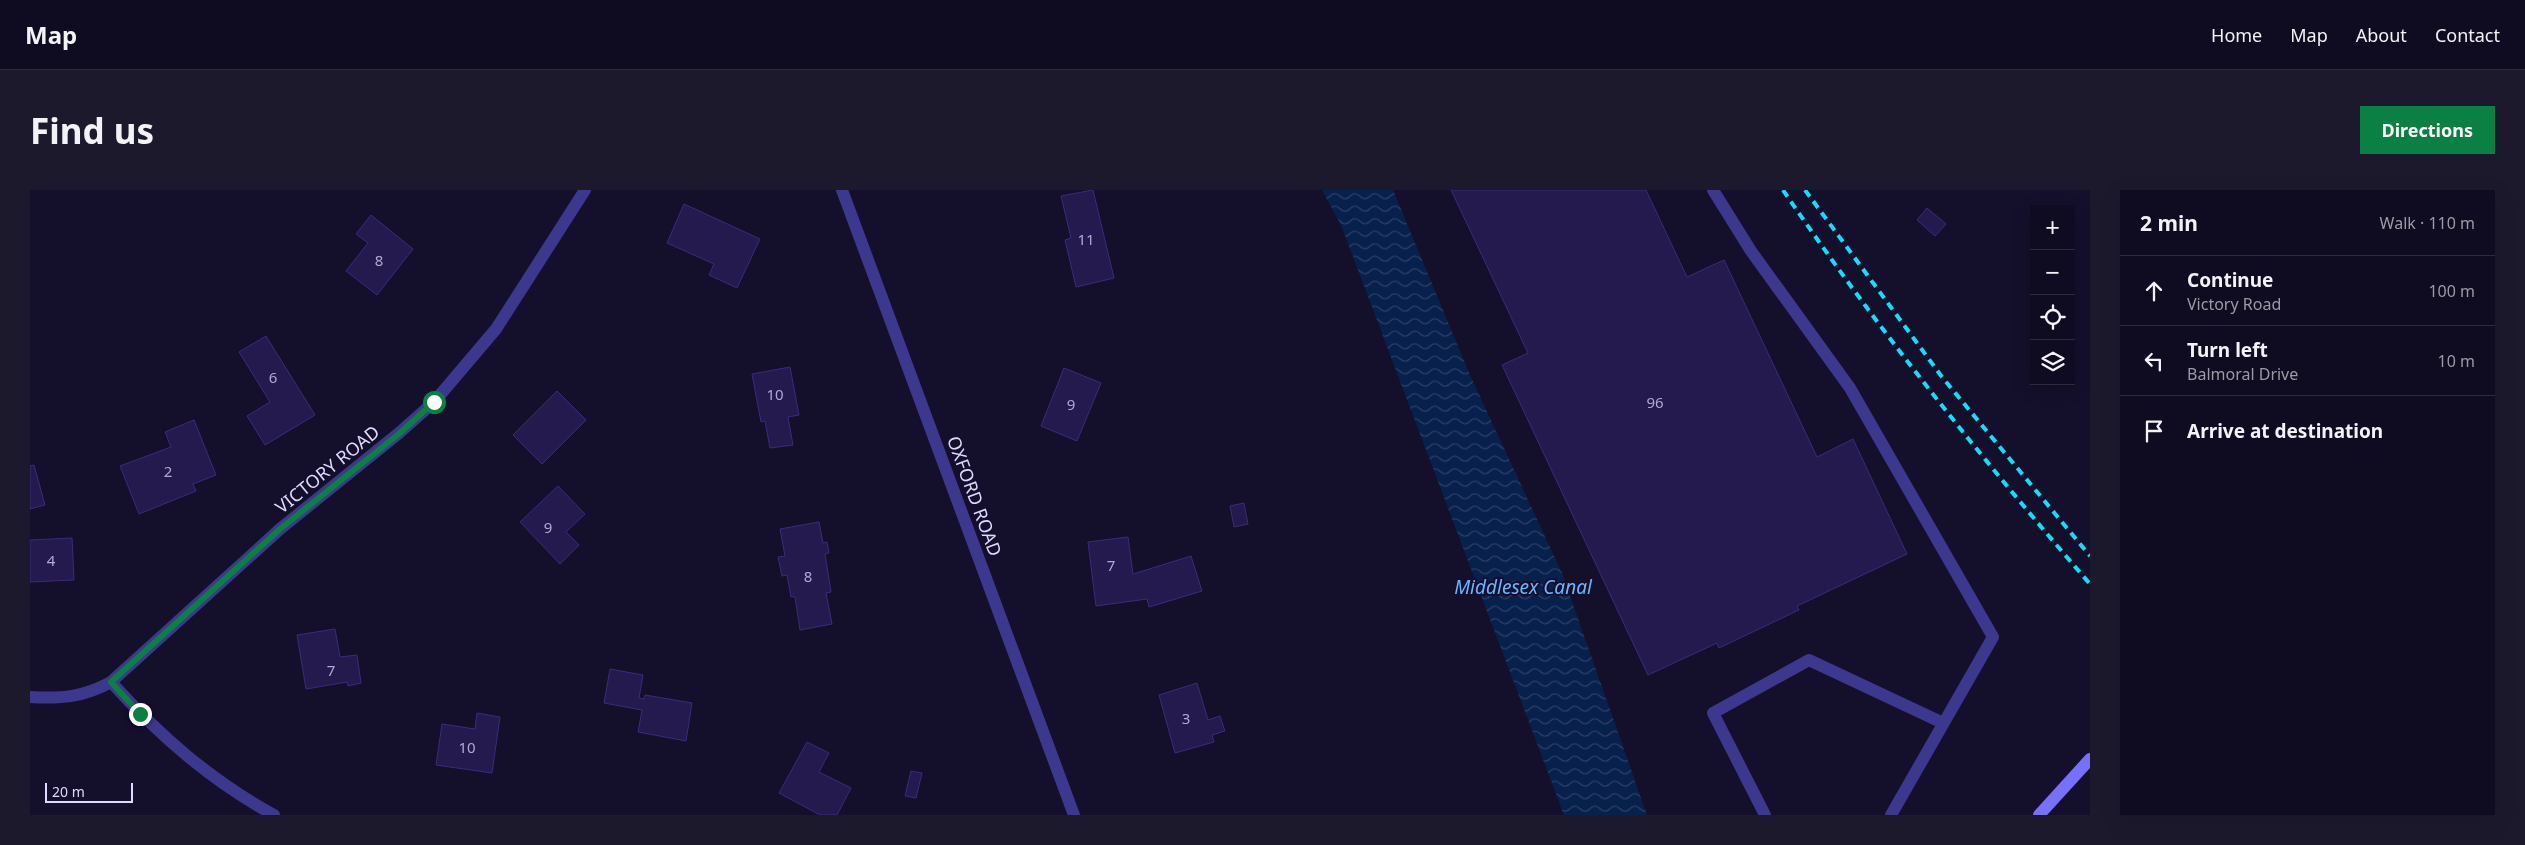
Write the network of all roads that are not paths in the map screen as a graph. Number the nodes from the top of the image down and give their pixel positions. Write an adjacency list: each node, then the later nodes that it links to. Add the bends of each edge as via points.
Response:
1 (585, 190): 4 (street, VICTORY ROAD, via 496,329 434,402 274,534)
2 (842, 190): 9 (street, OXFORD ROAD)
3 (1713, 190): 6 (street, via 1752,251 1850,388 1993,637)
4 (111, 682): 5 (street, VICTORY ROAD, via 74,697); 8 (street, via 179,750 208,774)
5 (30, 697)
6 (1943, 723): 10 (street, via 1808,660 1713,713); 11 (street)
7 (2090, 759): 12 (main road)
8 (274, 815)
9 (1074, 815)
10 (1765, 815)
11 (1891, 815)
12 (2039, 815)

